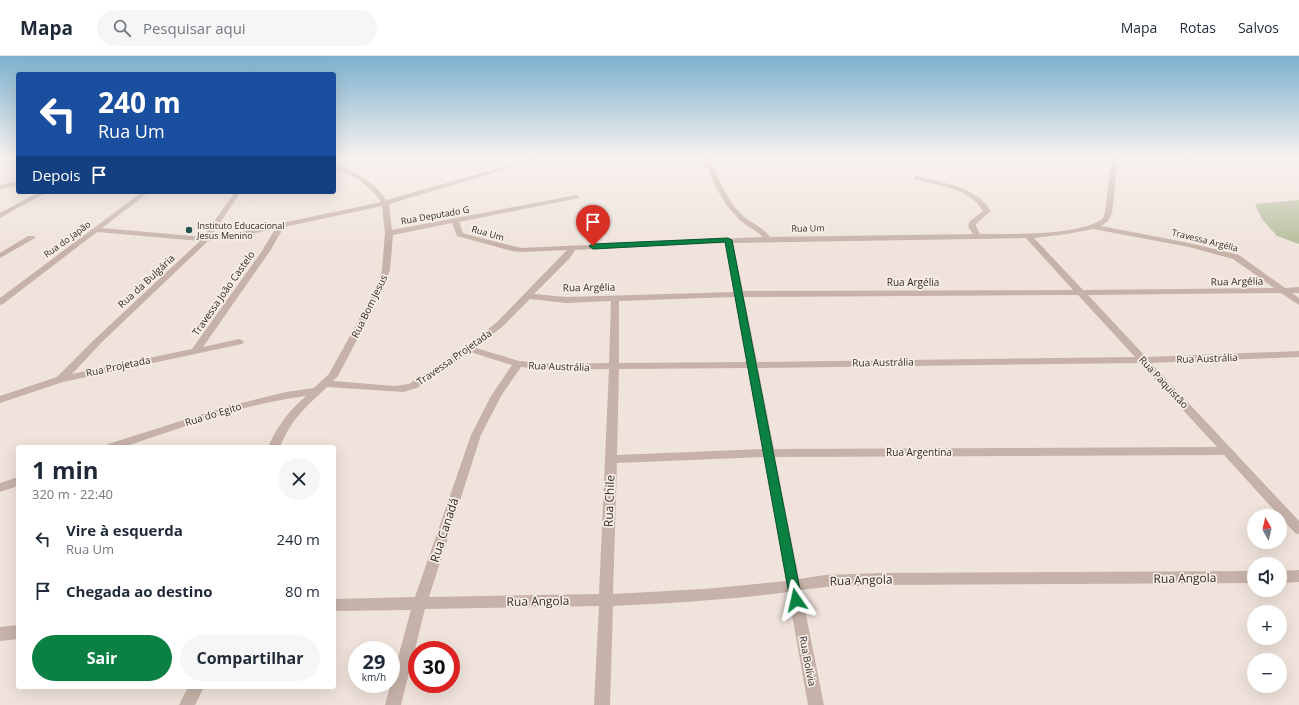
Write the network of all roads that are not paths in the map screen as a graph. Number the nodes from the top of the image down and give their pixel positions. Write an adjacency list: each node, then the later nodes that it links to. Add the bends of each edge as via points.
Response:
1 (373, 187): 10 (street, Rua Bom Jesus)
2 (439, 187): 10 (street)
3 (722, 187): 21 (street, via 738,216 757,228)
4 (948, 187): 18 (street, via 973,196 985,204 986,211 972,226)
5 (1112, 187): 13 (street, Rua Um, via 1106,219)
6 (40, 194): 11 (street)
7 (143, 194): 15 (street, Rua do Japão)
8 (237, 194): 20 (street, Rua da Bulgária)
9 (578, 197): 12 (street, Rua Deputado G)
10 (385, 203): 14 (street); 16 (street, Rua Bom Jesus)
11 (0, 216)
12 (455, 221): 16 (street, Rua Deputado G); 23 (street, Rua Um, via 460,234 503,248 521,250)
13 (1093, 226): 17 (street, Rua Um); 26 (street, Travessa Argélia, via 1233,256 1244,261)
14 (280, 227): 20 (street); 35 (street, Travessa João Castelo)
15 (96, 230): 20 (street); 31 (street, Rua do Japão)
16 (389, 233): 42 (street, Rua Bom Jesus, via 383,282 338,369)
17 (1028, 236): 18 (street, Rua Um); 27 (street, Rua Paquistão)
18 (978, 237): 21 (street, Rua Um)
19 (31, 238): 24 (street)
20 (205, 239): 41 (street, Rua da Bulgária)
21 (768, 239): 22 (street, Rua Um)
22 (728, 240): 23 (street, Rua Um); 28 (street, Rua Bolívia)
23 (573, 247): 29 (street, Travessa Projetada)
24 (0, 256)
25 (1299, 290): 26 (street, Rua Argélia)
26 (1284, 291): 27 (street, Rua Argélia); 32 (street, Travessa Argélia)
27 (1080, 293): 28 (street, Rua Argélia); 37 (street, Rua Paquistão)
28 (739, 294): 30 (street, Rua Argélia); 39 (street, Rua Bolívia)
29 (528, 296): 30 (street, Rua Argélia, via 566,300); 34 (street, Travessa Projetada, via 500,324)
30 (615, 298): 40 (street, Rua Chile)
31 (0, 302)
32 (1299, 302)
33 (239, 342): 35 (street, Rua Projetada)
34 (469, 349): 38 (street, Rua Austrália); 42 (street, Travessa Projetada, via 408,388)
35 (196, 350): 41 (street, Rua Projetada)
36 (1299, 354): 37 (street, Rua Austrália)
37 (1144, 360): 39 (street, Rua Austrália); 47 (street, Rua Paquistão)
38 (518, 364): 40 (street, Rua Austrália); 58 (street, Rua Canadá, via 496,396 476,435)
39 (752, 364): 40 (street, Rua Austrália); 48 (street, Rua Bolívia)
40 (614, 367): 49 (street, Rua Chile)
41 (61, 379): 44 (street, Rua Projetada)
42 (326, 384): 43 (street, Rua Bom Jesus)
43 (317, 391): 45 (street, Rua do Egito, via 286,395 225,410); 46 (street, Rua Bom Jesus, via 293,413)
44 (0, 400)
45 (118, 445)
46 (275, 445)
47 (1227, 451): 48 (street, Rua Argentina); 52 (street, Rua Paquistão)
48 (768, 453): 49 (street, Rua Argentina); 56 (street, Rua Bolívia)
49 (611, 459): 57 (street, Rua Chile)
50 (16, 483): 51 (street)
51 (0, 488)
52 (1299, 529)
53 (1287, 576): 54 (street)
54 (1299, 576)
55 (1247, 577): 56 (street, Rua Angola, via 880,579)
56 (793, 584): 57 (street, Rua Angola, via 754,591); 66 (street, Rua Bolívia)
57 (606, 600): 58 (street, Rua Angola); 65 (street, Rua Chile)
58 (420, 603): 59 (street, Rua Angola); 64 (street, Rua Canadá)
59 (336, 605)
60 (16, 632): 61 (street)
61 (0, 634)
62 (195, 689): 63 (street)
63 (187, 705)
64 (394, 705)
65 (602, 705)
66 (816, 705)

